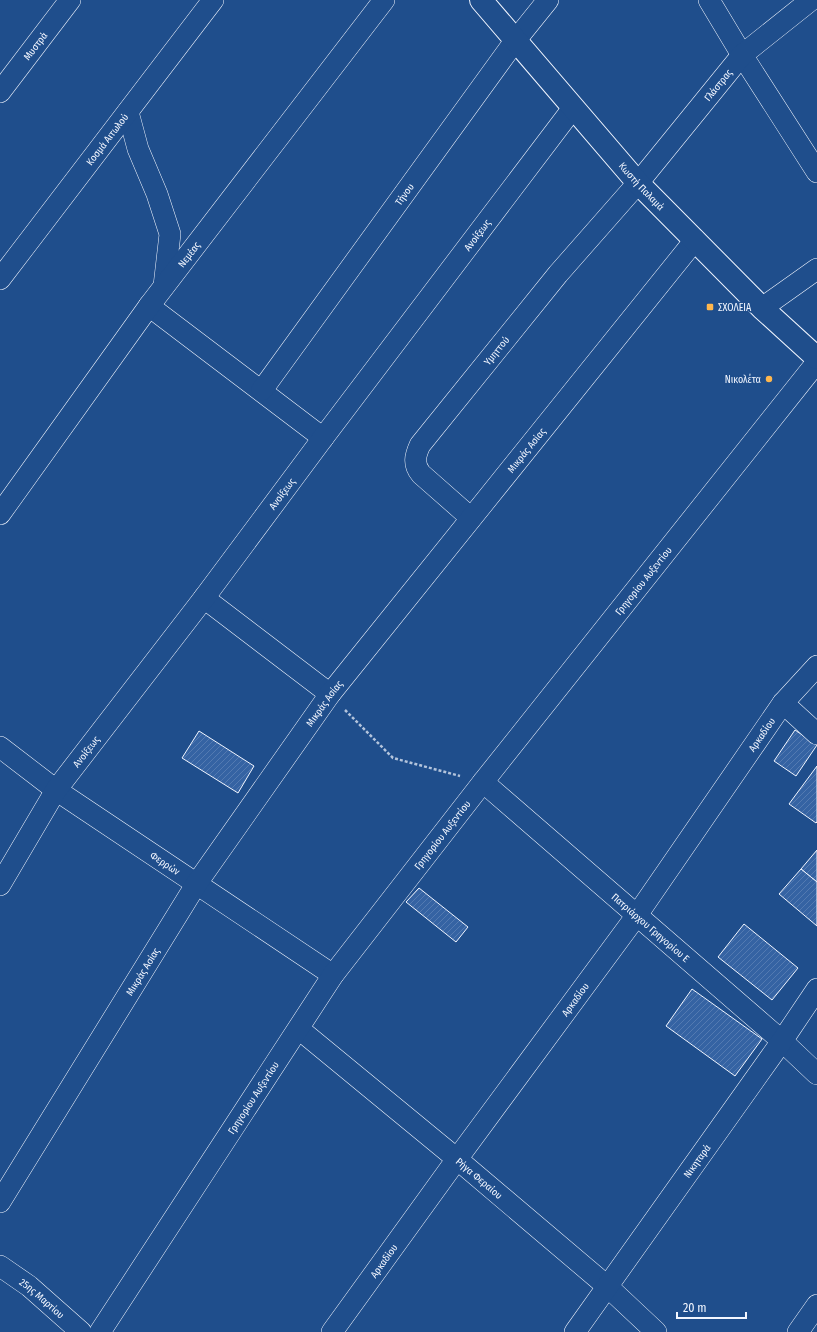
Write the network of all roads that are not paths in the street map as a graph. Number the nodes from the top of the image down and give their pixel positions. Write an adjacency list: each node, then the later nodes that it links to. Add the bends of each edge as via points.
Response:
1 (70, 0): 10 (street, Μυστρά)
2 (213, 0): 12 (street, Κοσμά Αιτωλού)
3 (384, 0): 18 (street, Νεμέας)
4 (481, 0): 8 (street, Κωστή Παλαμά)
5 (548, 0): 8 (street, Τήνου)
6 (709, 0): 9 (street)
7 (811, 0): 9 (street, Γλάστρας)
8 (515, 41): 11 (street, Κωστή Παλαμά); 23 (street, Τήνου)
9 (742, 55): 13 (street); 14 (street, Γλάστρας)
10 (0, 92)
11 (573, 108): 14 (street, Κωστή Παλαμά); 24 (street, Ανοίξεως)
12 (128, 112): 17 (street, Κοσμά Αιτωλού); 18 (street, via 138,149 170,234)
13 (817, 172)
14 (638, 183): 15 (street, Κωστή Παλαμά); 26 (street, Υμηττού, via 558,274 420,445 415,467)
15 (695, 240): 20 (street, Κωστή Παλαμά); 26 (street, Μικράς Ασίας)
16 (817, 269): 20 (street)
17 (0, 279)
18 (164, 286): 19 (street, Νεμέας)
19 (149, 306): 23 (street); 25 (street, Νεμέας)
20 (762, 308): 21 (street, Κωστή Παλαμά)
21 (817, 358)
22 (817, 362): 33 (street, Γρηγορίου Αυξεντίου)
23 (262, 390): 24 (street)
24 (323, 438): 27 (street, Ανοίξεως)
25 (0, 514)
26 (471, 518): 29 (street, Μικράς Ασίας)
27 (204, 598): 29 (street); 34 (street, Ανοίξεως)
28 (817, 666): 30 (street, Αρκαδίου)
29 (330, 694): 35 (street, Μικράς Ασίας)
30 (783, 704): 31 (street); 37 (street, Αρκαδίου)
31 (817, 734)
32 (0, 747): 34 (street, Φερρών)
33 (483, 782): 37 (street, Πατριάρχου Γρηγορίου Ε); 38 (street, Γρηγορίου Αυξεντίου)
34 (56, 790): 35 (street, Φερρών); 36 (street, Ανοίξεως)
35 (197, 883): 38 (street, Φερρών); 44 (street, Μικράς Ασίας)
36 (0, 885)
37 (637, 915): 41 (street, Πατριάρχου Γρηγορίου Ε); 43 (street, Αρκαδίου)
38 (333, 975): 40 (street, Γρηγορίου Αυξεντίου)
39 (817, 989): 41 (street, Νικηταρά)
40 (299, 1029): 43 (street, Ρήγα Φεραίου); 49 (street, Γρηγορίου Αυξεντίου)
41 (782, 1042): 42 (street, Πατριάρχου Γρηγορίου Ε); 46 (street, Νικηταρά)
42 (817, 1074)
43 (457, 1159): 46 (street, Ρήγα Φεραίου); 50 (street, Αρκαδίου)
44 (0, 1202)
45 (0, 1266): 48 (street, 25ης Μαρτίου, via 29,1286)
46 (608, 1286): 51 (street, Νικηταρά); 52 (street, Ρήγα Φεραίου)
47 (817, 1305): 53 (street)
48 (81, 1332)
49 (100, 1332)
50 (332, 1332)
51 (575, 1332)
52 (656, 1332)
53 (798, 1332)

